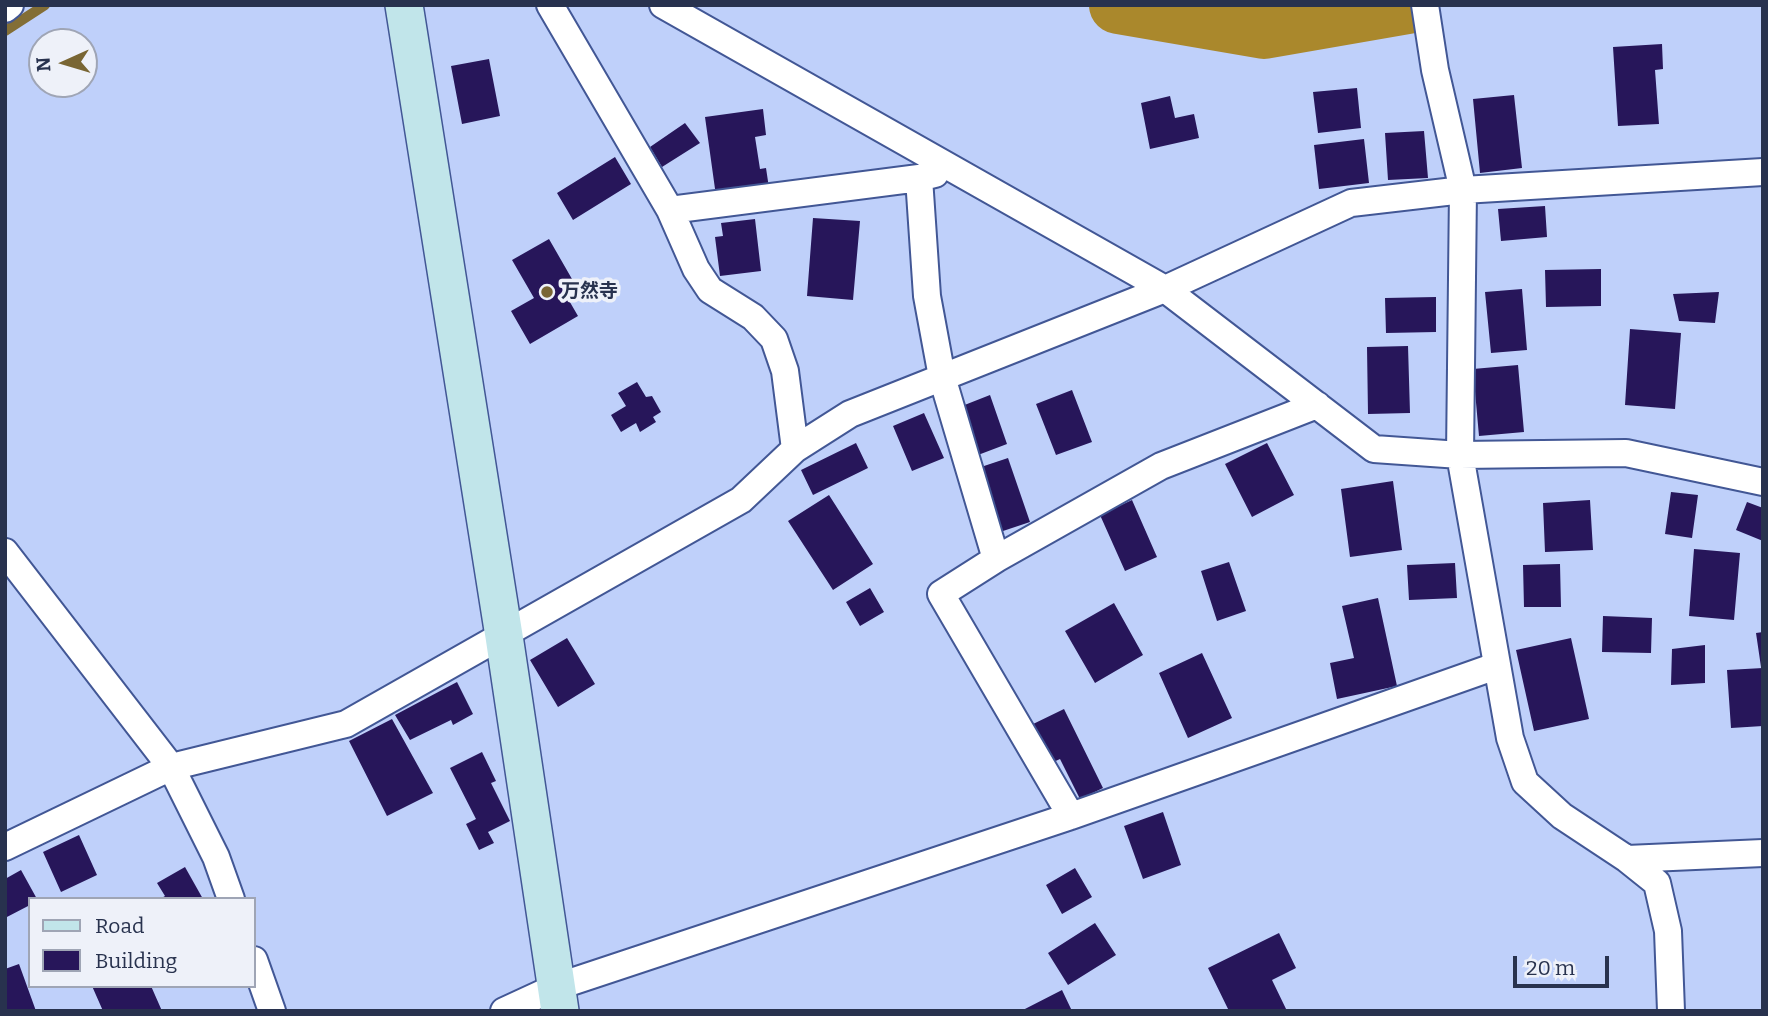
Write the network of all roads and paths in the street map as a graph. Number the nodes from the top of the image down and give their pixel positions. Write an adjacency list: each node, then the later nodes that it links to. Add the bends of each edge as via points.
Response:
1 (10, 5): 6 (street)
2 (404, 5): 20 (street)
3 (550, 5): 11 (street)
4 (663, 5): 7 (street)
5 (1425, 5): 10 (street)
6 (5, 9)
7 (952, 169): 9 (street); 12 (street)
8 (1763, 173): 10 (street)
9 (919, 178): 11 (street); 13 (street, via 927,296)
10 (1463, 190): 12 (street, via 1352,203); 16 (street)
11 (670, 210): 15 (street, via 710,290 753,317 774,339 785,371)
12 (1165, 289): 13 (street); 14 (street)
13 (942, 377): 15 (street, via 850,414); 19 (street)
14 (1317, 405): 16 (street, via 1374,449); 19 (street, via 1161,466)
15 (795, 449): 20 (street, via 741,500)
16 (1460, 454): 17 (street, via 1626,453); 21 (street)
17 (1763, 482)
18 (5, 552): 22 (street)
19 (996, 559): 23 (street, via 941,594)
20 (504, 636): 22 (street, via 346,724); 29 (street)
21 (1496, 666): 23 (street); 26 (street, via 1510,738 1525,782 1562,816)
22 (171, 767): 24 (street); 27 (street, via 216,857)
23 (1071, 816): 29 (street)
24 (5, 847)
25 (1763, 853): 26 (street)
26 (1627, 859): 32 (street, via 1657,883 1668,931)
27 (230, 897)
28 (256, 966): 30 (street)
29 (558, 999): 31 (street)
30 (272, 1011)
31 (504, 1011)
32 (1671, 1011)

